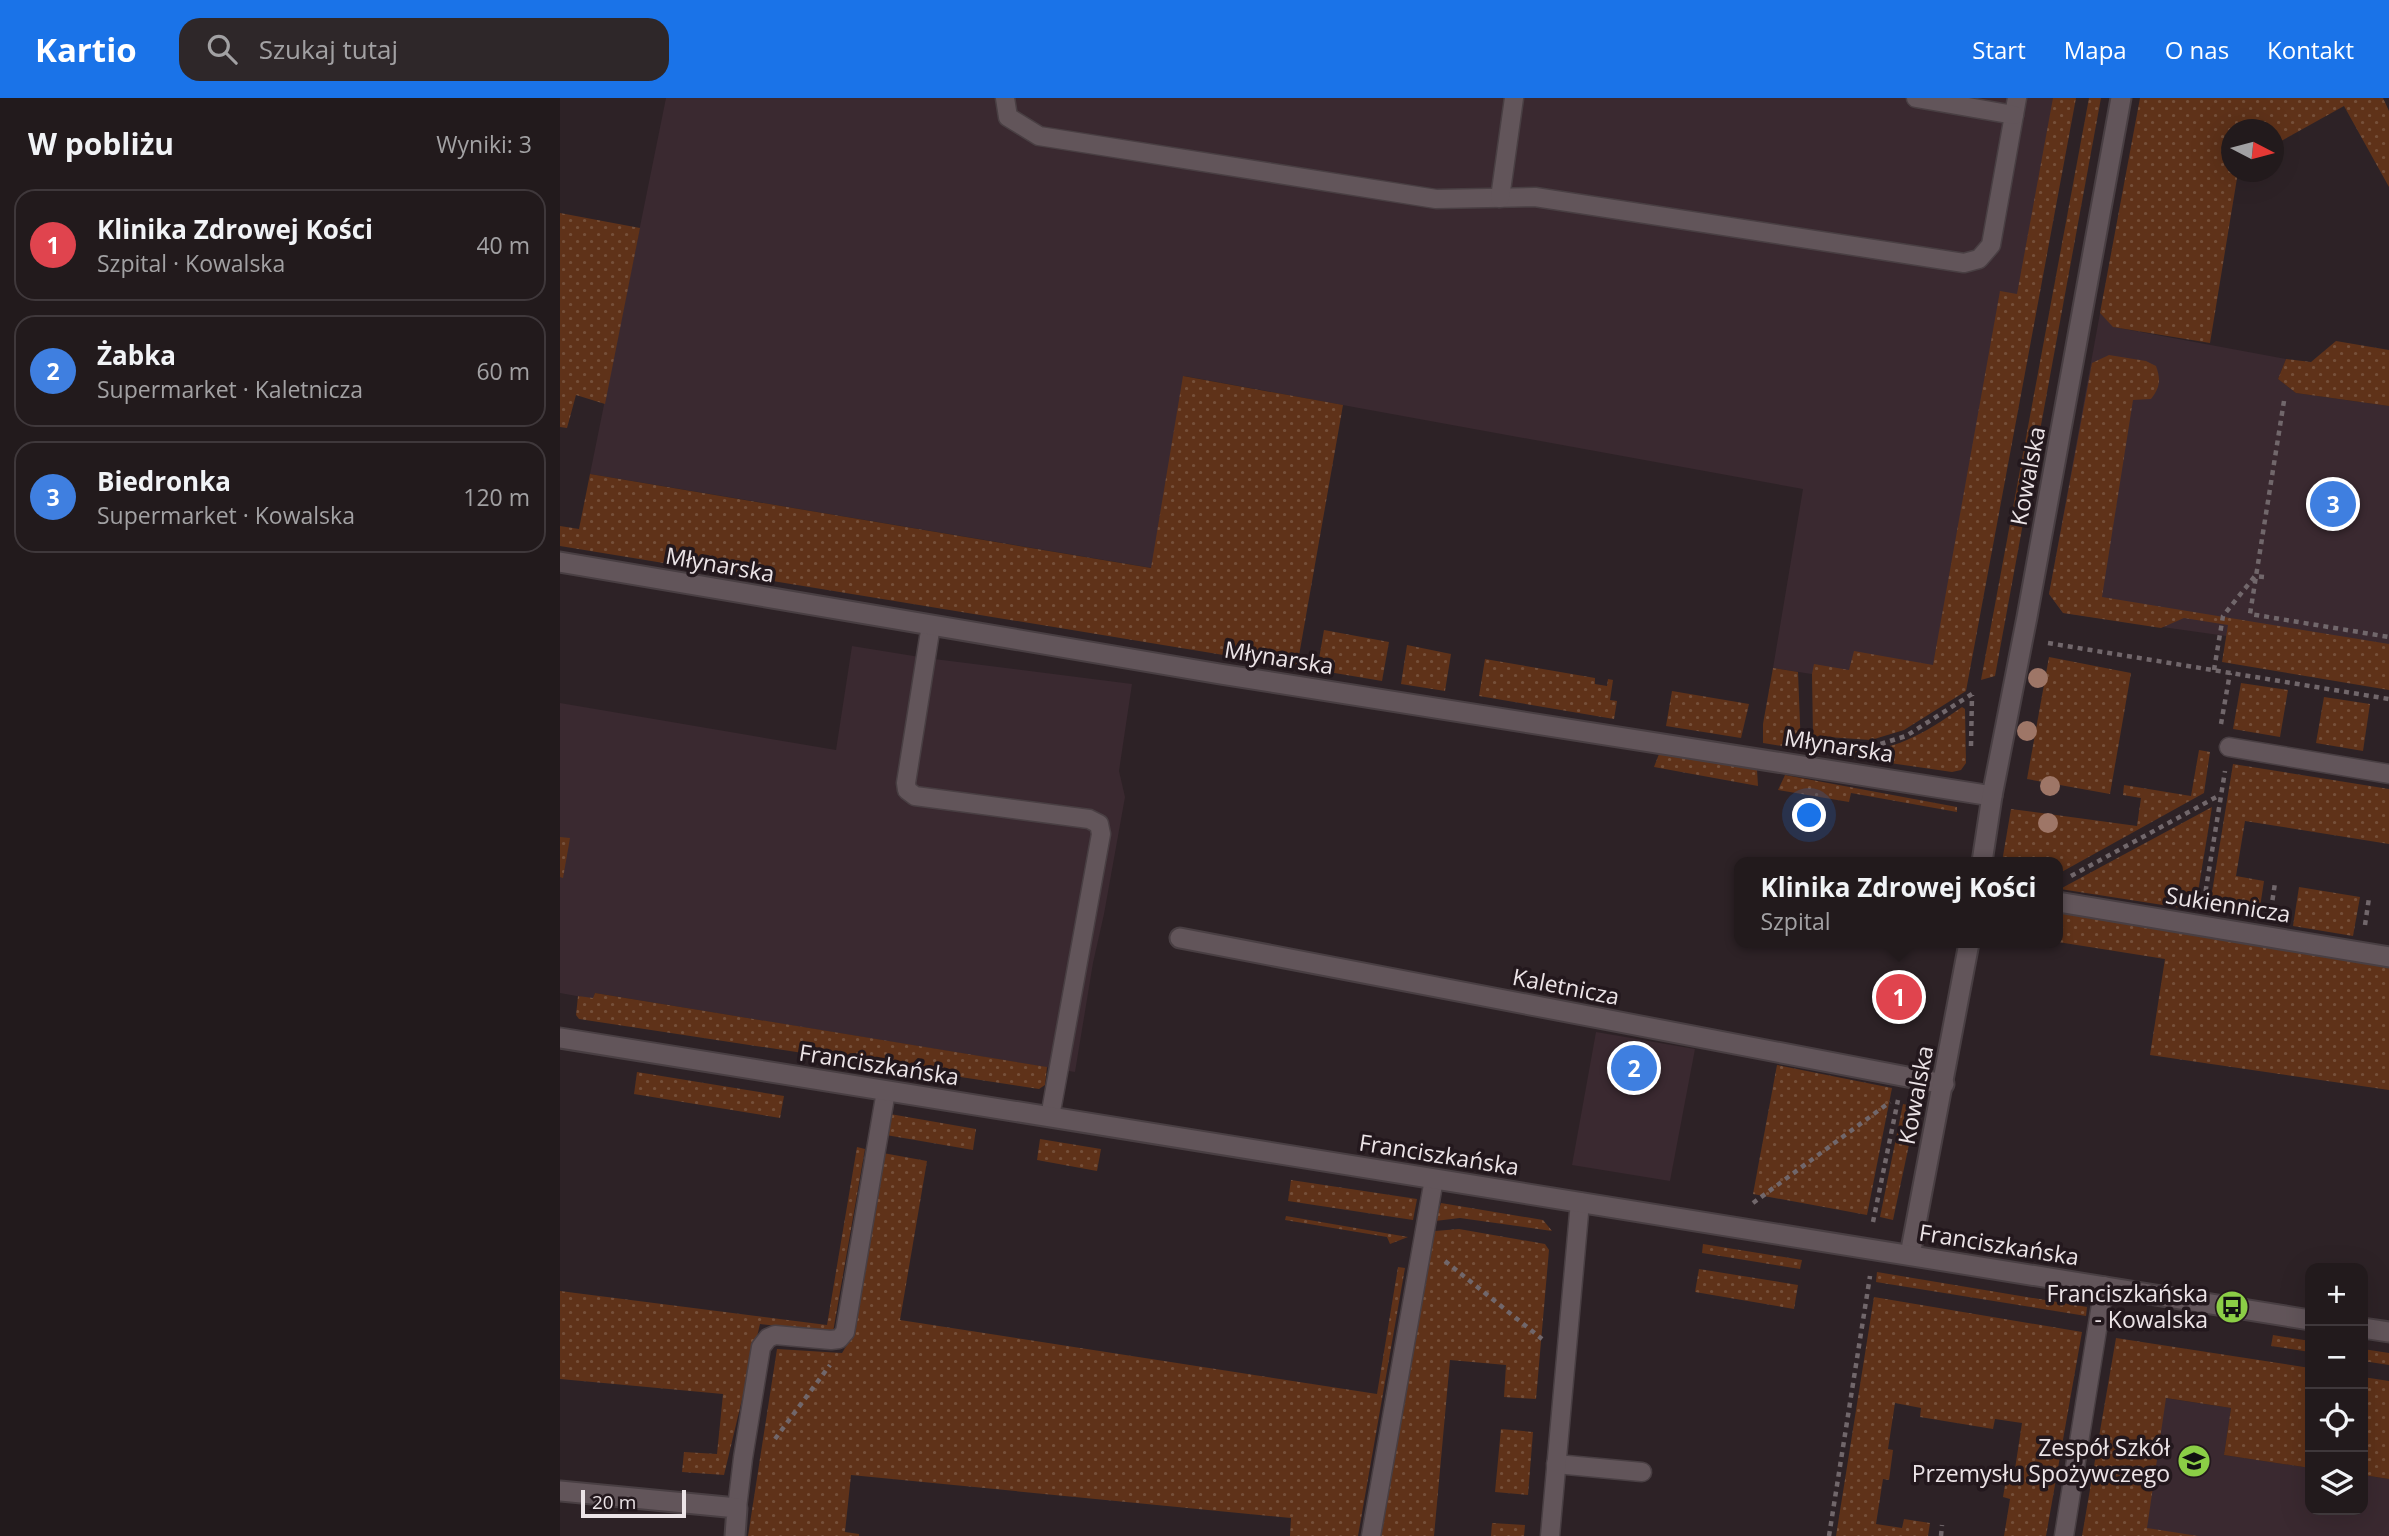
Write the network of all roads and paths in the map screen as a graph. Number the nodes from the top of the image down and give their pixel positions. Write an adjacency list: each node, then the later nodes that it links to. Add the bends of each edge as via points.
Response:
1 (1005, 98): 6 (lane, via 1008,117 1039,136 1436,199)
2 (1514, 98): 6 (lane)
3 (1916, 98): 5 (lane)
4 (2121, 98): 13 (street, Kowalska)
5 (2016, 106): 6 (lane, via 1991,245 1979,259 1965,263 1535,197)
6 (1500, 198)
7 (2284, 401): 9 (path)
8 (560, 562): 11 (street, Młynarska)
9 (2255, 576): 10 (path); 12 (path, via 2250,614); 14 (path, via 2223,616)
10 (2265, 577)
11 (931, 625): 22 (street, Młynarska); 34 (lane, via 907,790 915,796 1100,824)
12 (2389, 637)
13 (2023, 638): 14 (path); 22 (street, Kowalska)
14 (2214, 670): 15 (path)
15 (2230, 673): 17 (path); 19 (path, via 2217,746)
16 (1972, 694): 18 (path, via 1906,736 1872,747)
17 (2389, 699)
18 (1860, 746)
19 (2228, 747): 20 (lane); 21 (path)
20 (2389, 774)
21 (2221, 794): 24 (path); 26 (path)
22 (1992, 796): 23 (street, Kowalska)
23 (1983, 857)
24 (2070, 876)
25 (2063, 903): 26 (street, Sukiennicza)
26 (2200, 926): 29 (street, Sukiennicza)
27 (1180, 938): 31 (street, Kaletnicza)
28 (1968, 948): 31 (street, Kowalska)
29 (2389, 957)
30 (560, 1038): 32 (street, Franciszkańska)
31 (1944, 1084): 40 (street, Kowalska)
32 (886, 1091): 34 (street, Franciszkańska); 45 (lane, via 845,1332)
33 (1899, 1095): 37 (path)
34 (1050, 1117): 35 (street, Franciszkańska)
35 (1434, 1179): 36 (street, Franciszkańska); 38 (lane)
36 (1580, 1202): 39 (street, Franciszkańska); 48 (lane)
37 (1751, 1205)
38 (1426, 1227): 46 (path, via 1430,1250); 54 (lane)
39 (1874, 1250): 40 (street, Franciszkańska); 56 (path)
40 (1910, 1255): 41 (street, Franciszkańska)
41 (2104, 1286): 42 (street, Franciszkańska); 58 (lane)
42 (2305, 1319)
43 (2368, 1329): 44 (street)
44 (2389, 1332)
45 (839, 1339): 47 (path, via 839,1353 760,1459); 47 (lane, via 768,1338 761,1347)
46 (1547, 1345)
47 (743, 1458): 51 (lane)
48 (1556, 1464): 49 (lane); 55 (lane)
49 (1642, 1472)
50 (560, 1491): 51 (street)
51 (737, 1508): 53 (street)
52 (1942, 1525): 57 (path)
53 (735, 1536)
54 (1371, 1536)
55 (1550, 1536)
56 (1829, 1536)
57 (1941, 1536)
58 (2064, 1536)

